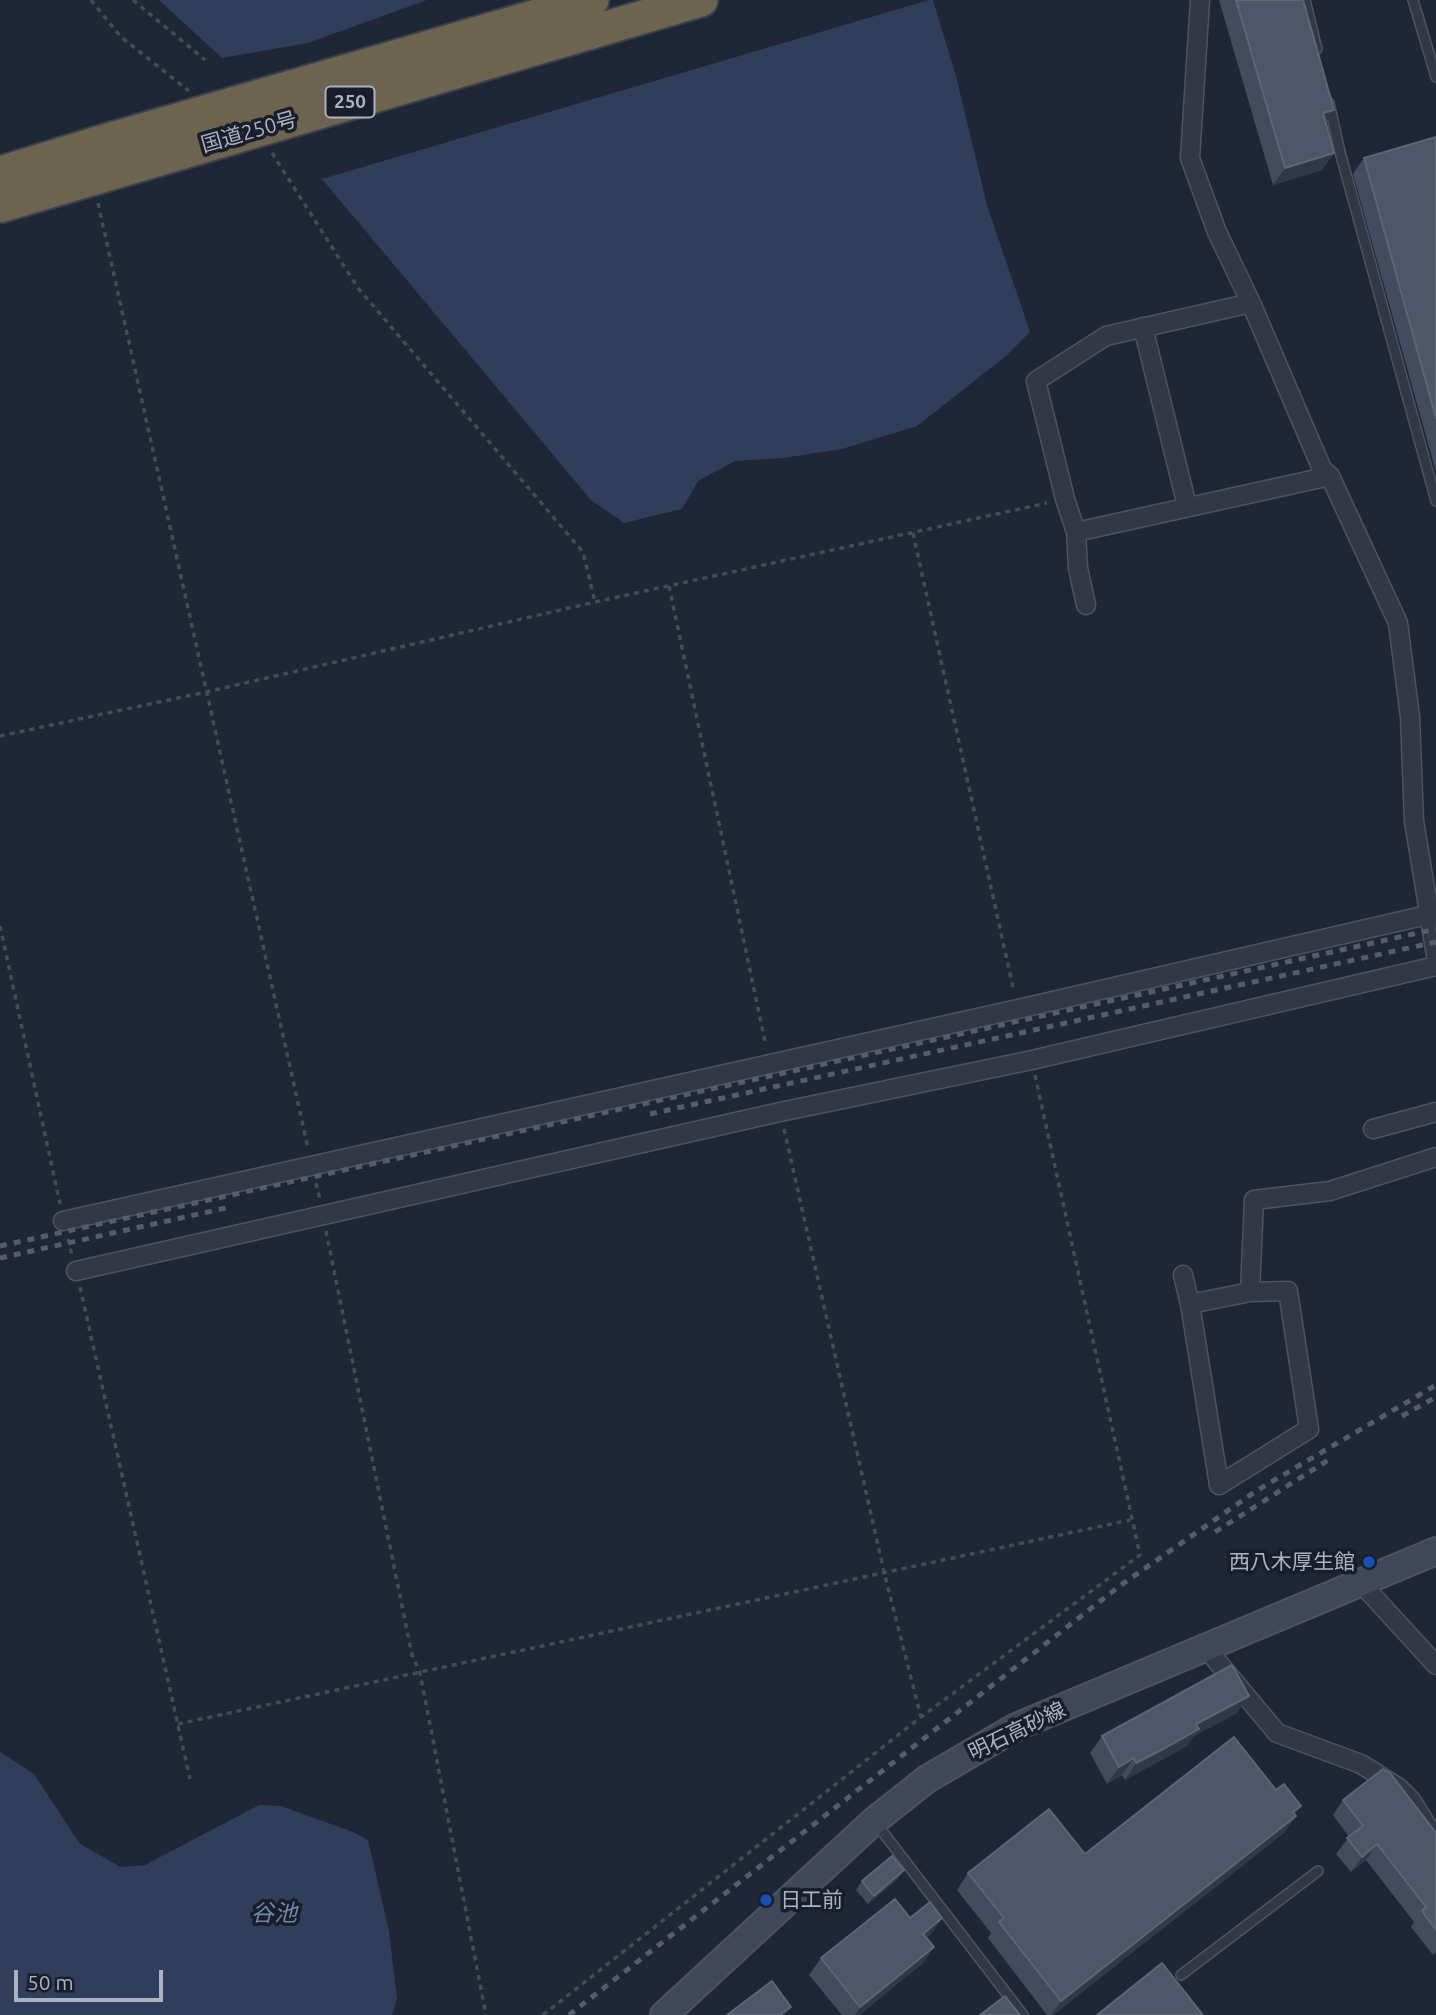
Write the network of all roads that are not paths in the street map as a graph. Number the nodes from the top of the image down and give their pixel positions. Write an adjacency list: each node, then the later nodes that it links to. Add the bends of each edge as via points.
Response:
1 (592, 0): 9 (highway, 国道250号 / 250)
2 (701, 0): 10 (highway, 国道250号 / 250)
3 (1200, 0): 11 (street, via 1190,158 1217,232)
4 (1305, 0): 6 (lane)
5 (1413, 0): 7 (lane)
6 (1320, 63)
7 (1436, 77)
8 (1326, 88): 14 (lane)
9 (0, 173)
10 (0, 206)
11 (1251, 303): 12 (street); 13 (street, via 1322,469)
12 (1143, 327): 15 (street); 16 (street, via 1106,336 1036,381)
13 (1330, 475): 15 (street); 18 (street, via 1398,623 1410,717 1414,821)
14 (1436, 500)
15 (1187, 506): 16 (street)
16 (1076, 532): 17 (street)
17 (1086, 605)
18 (1432, 914): 19 (street); 24 (street)
19 (1436, 955)
20 (1436, 966): 25 (street)
21 (1436, 1112): 22 (street)
22 (1373, 1129)
23 (1436, 1157): 27 (street, via 1329,1191 1254,1200)
24 (63, 1221)
25 (76, 1271)
26 (1183, 1275): 28 (street)
27 (1250, 1292): 28 (street); 28 (street, via 1287,1291 1309,1429 1220,1485)
28 (1190, 1304)
29 (1436, 1551): 30 (main road, 明石高砂線)
30 (1361, 1583): 31 (main road, 明石高砂線); 32 (street)
31 (1206, 1648): 33 (main road, 明石高砂線, via 1016,1727 927,1779); 34 (street, via 1277,1733 1361,1763 1399,1788)
32 (1436, 1665)
33 (874, 1821): 37 (main road, 明石高砂線); 38 (lane)
34 (1436, 1840)
35 (1318, 1871): 36 (lane)
36 (1181, 1975)
37 (664, 2015)
38 (1023, 2015)

